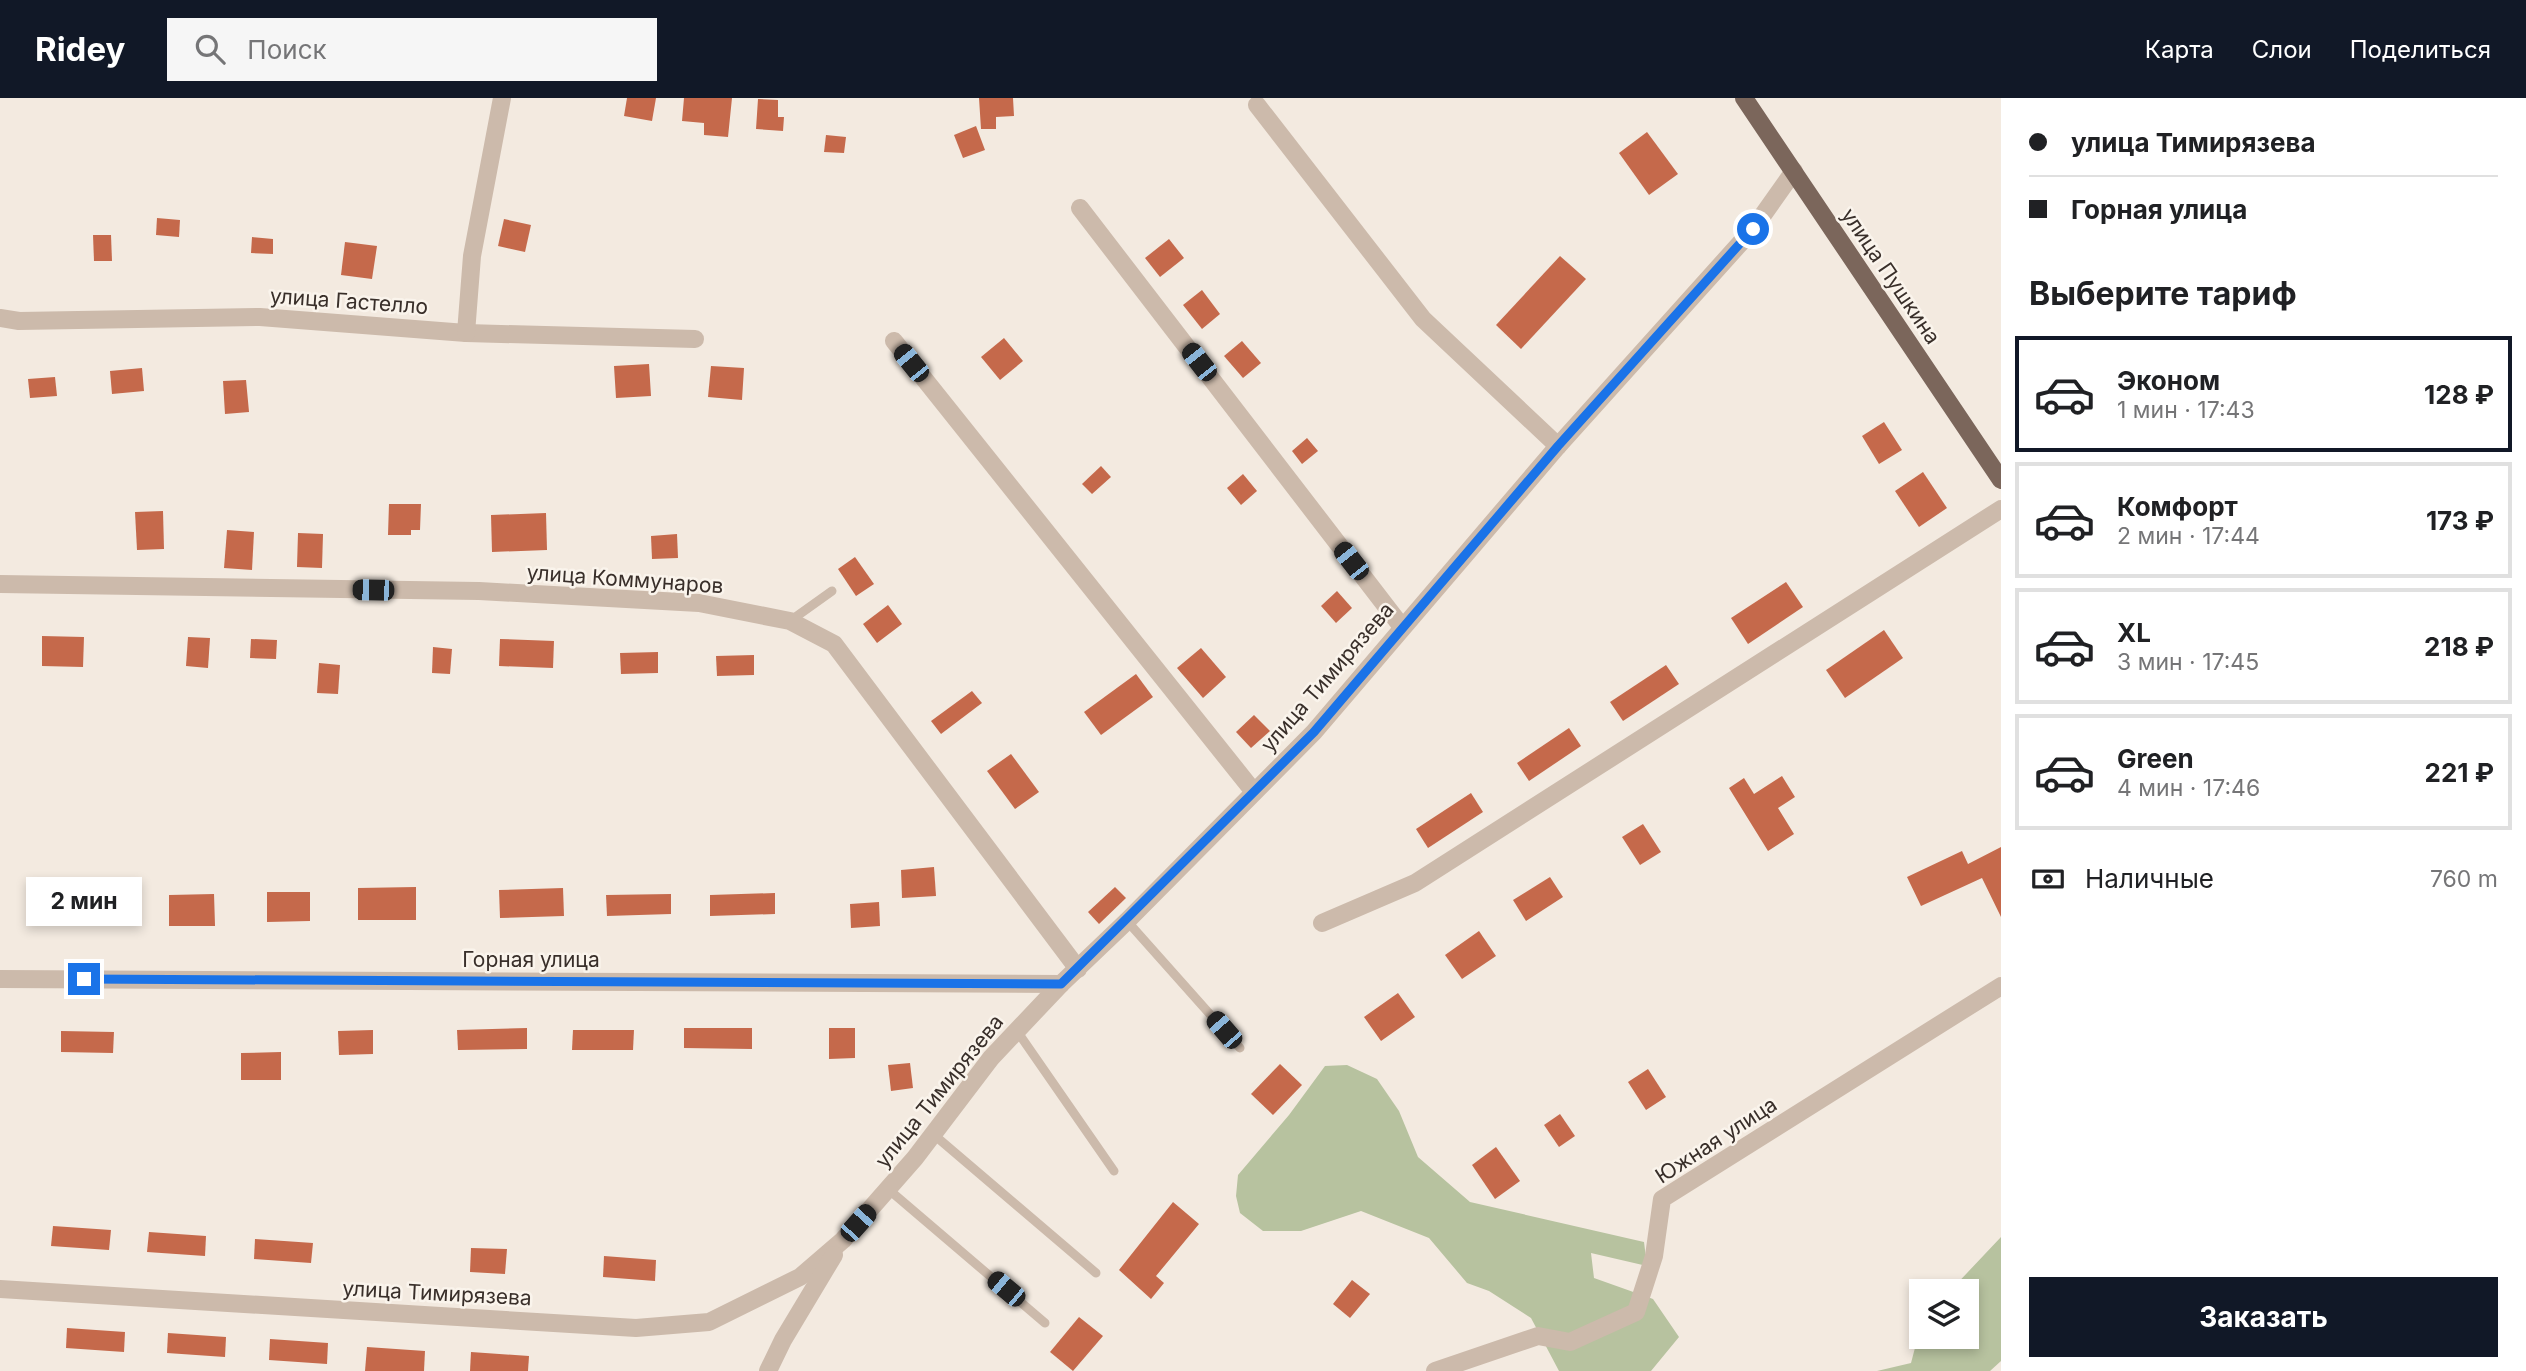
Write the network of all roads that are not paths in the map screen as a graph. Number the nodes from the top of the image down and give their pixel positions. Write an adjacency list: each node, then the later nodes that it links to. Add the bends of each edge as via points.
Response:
1 (502, 98): 7 (street, via 472,256)
2 (1744, 98): 4 (main road, улица Пушкина)
3 (1257, 105): 10 (street, via 1423,319)
4 (1794, 171): 10 (street, улица Тимирязева, via 1753,229); 11 (main road, улица Пушкина)
5 (1080, 208): 16 (street)
6 (0, 318): 7 (street, улица Гастелло, via 260,317)
7 (466, 333): 8 (street, улица Гастелло)
8 (695, 339)
9 (894, 341): 17 (street)
10 (1558, 446): 16 (street, улица Тимирязева)
11 (2001, 480)
12 (2001, 509): 19 (street, via 1415,883)
13 (0, 584): 15 (street, улица Коммунаров, via 479,592 699,604)
14 (832, 591): 15 (lane)
15 (790, 621): 20 (street, улица Коммунаров, via 834,644)
16 (1402, 627): 17 (street, улица Тимирязева, via 1314,732)
17 (1254, 792): 18 (street, улица Тимирязева)
18 (1127, 921): 20 (street, улица Тимирязева); 25 (lane)
19 (1322, 923)
20 (1078, 969): 22 (street, улица Тимирязева)
21 (0, 979): 22 (street, Горная улица)
22 (1061, 984): 24 (street, улица Тимирязева)
23 (2001, 986): 34 (street, Южная улица, via 1662,1199 1654,1256 1636,1312 1570,1342 1538,1336)
24 (1017, 1031): 26 (street, улица Тимирязева); 27 (lane)
25 (1240, 1048)
26 (933, 1134): 28 (street, улица Тимирязева); 30 (lane)
27 (1114, 1171)
28 (888, 1189): 29 (street, улица Тимирязева); 32 (lane)
29 (843, 1240): 31 (street, улица Тимирязева, via 800,1277 709,1322 636,1328); 33 (street)
30 (1096, 1273)
31 (0, 1289)
32 (1045, 1323)
33 (768, 1371)
34 (1435, 1371)

